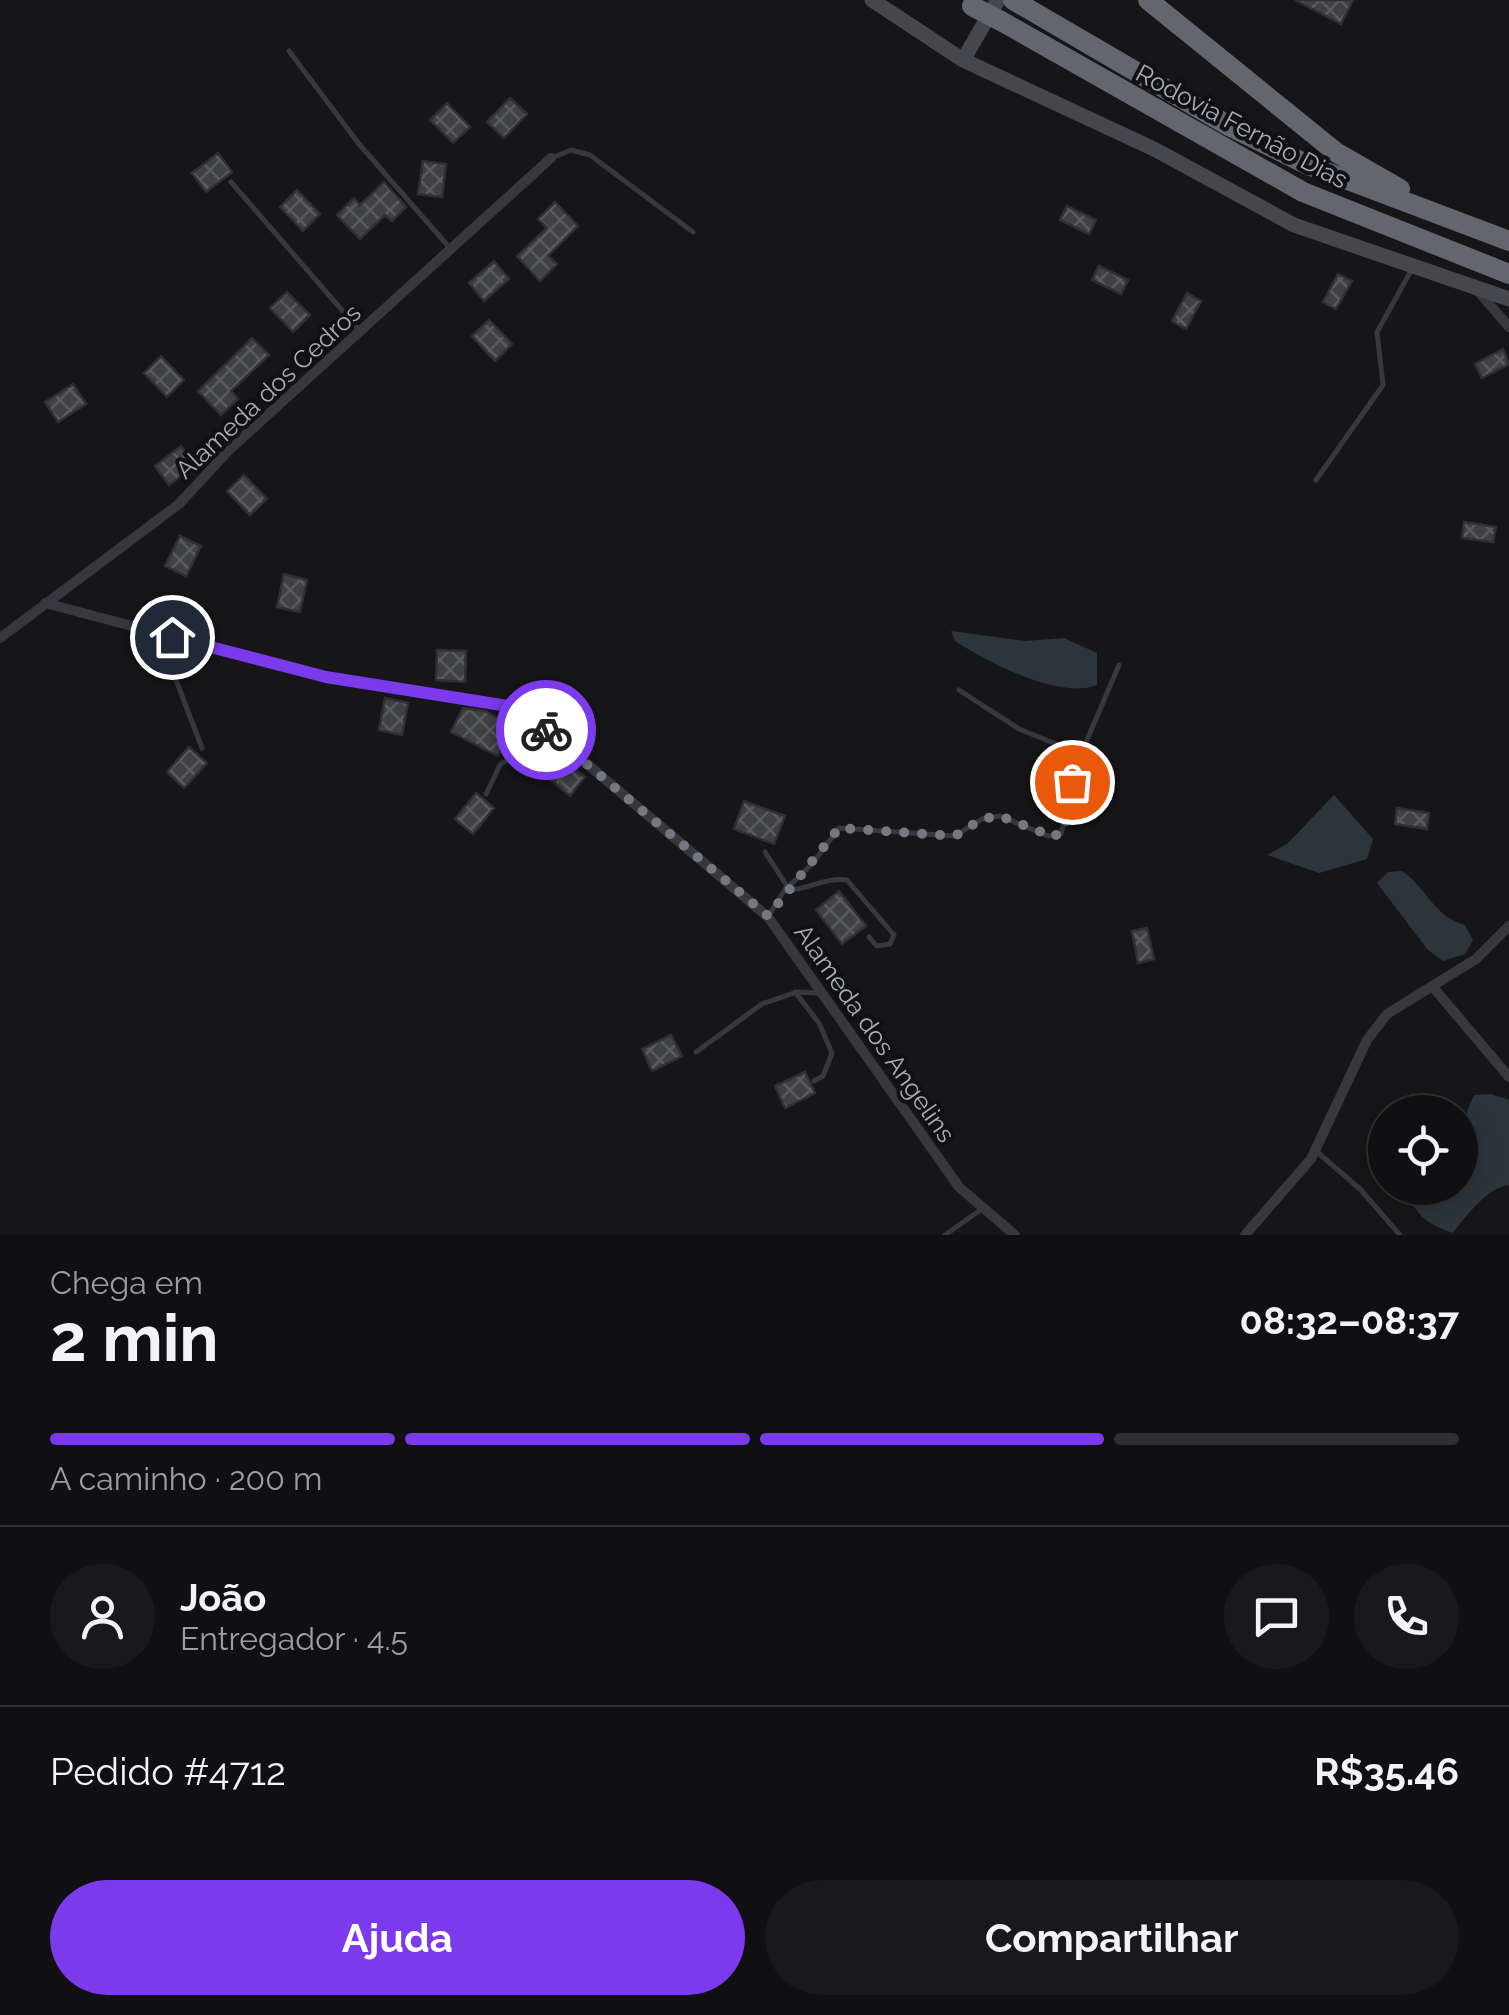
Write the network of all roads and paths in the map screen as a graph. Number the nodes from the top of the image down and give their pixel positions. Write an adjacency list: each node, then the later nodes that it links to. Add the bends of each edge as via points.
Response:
1 (872, 0): 7 (main road)
2 (1013, 0): 10 (highway, Rodovia Fernão Dias, via 1229,126 1308,165)
3 (1148, 0): 10 (highway, via 1336,153)
4 (967, 3): 5 (highway, Rodovia Fernão Dias, bridge)
5 (999, 10): 7 (main road); 15 (highway, Rodovia Fernão Dias, via 1302,192)
6 (289, 52): 13 (lane)
7 (963, 60): 14 (main road, via 1154,149 1294,224)
8 (551, 158): 11 (lane, via 571,150 590,155); 13 (street, Alameda dos Cedros)
9 (232, 182): 19 (lane)
10 (1449, 218): 12 (highway, Rodovia Fernão Dias)
11 (693, 232)
12 (1509, 241)
13 (451, 250): 19 (street, Alameda dos Cedros)
14 (1412, 269): 16 (main road); 20 (lane, via 1377,332 1383,385)
15 (1509, 274)
16 (1474, 287): 17 (main road); 18 (street)
17 (1509, 299)
18 (1509, 327)
19 (360, 332): 21 (street, Alameda dos Cedros, via 229,450 180,504)
20 (1316, 480)
21 (45, 604): 22 (street, Alameda dos Angelins); 23 (street, Alameda dos Cedros)
22 (172, 637): 26 (street, Alameda dos Angelins, via 326,677 520,708); 27 (lane, via 168,659)
23 (0, 638)
24 (1119, 665): 28 (lane)
25 (959, 690): 28 (lane, via 1019,729)
26 (542, 726): 29 (lane, via 500,765); 32 (street, Alameda dos Angelins)
27 (202, 748)
28 (1081, 754): 31 (lane, via 1060,834 1048,836 1000,816 955,836 839,828)
29 (486, 794)
30 (766, 852): 31 (lane)
31 (785, 890): 32 (lane); 34 (lane, via 848,880 894,936 877,946)
32 (768, 916): 37 (street, Alameda dos Angelins)
33 (1509, 926): 35 (street, via 1476,959)
34 (869, 937)
35 (1432, 986): 39 (street); 41 (street, via 1393,1008 1375,1028)
36 (795, 992): 37 (lane); 38 (lane, via 762,1004); 40 (lane, via 832,1053)
37 (826, 993): 42 (street, Alameda dos Angelins, via 959,1188)
38 (696, 1052)
39 (1509, 1076)
40 (814, 1082)
41 (1316, 1152): 45 (street); 46 (lane)
42 (983, 1208): 43 (lane); 44 (street, Alameda dos Angelins)
43 (944, 1235)
44 (1015, 1235)
45 (1245, 1235)
46 (1400, 1235)

